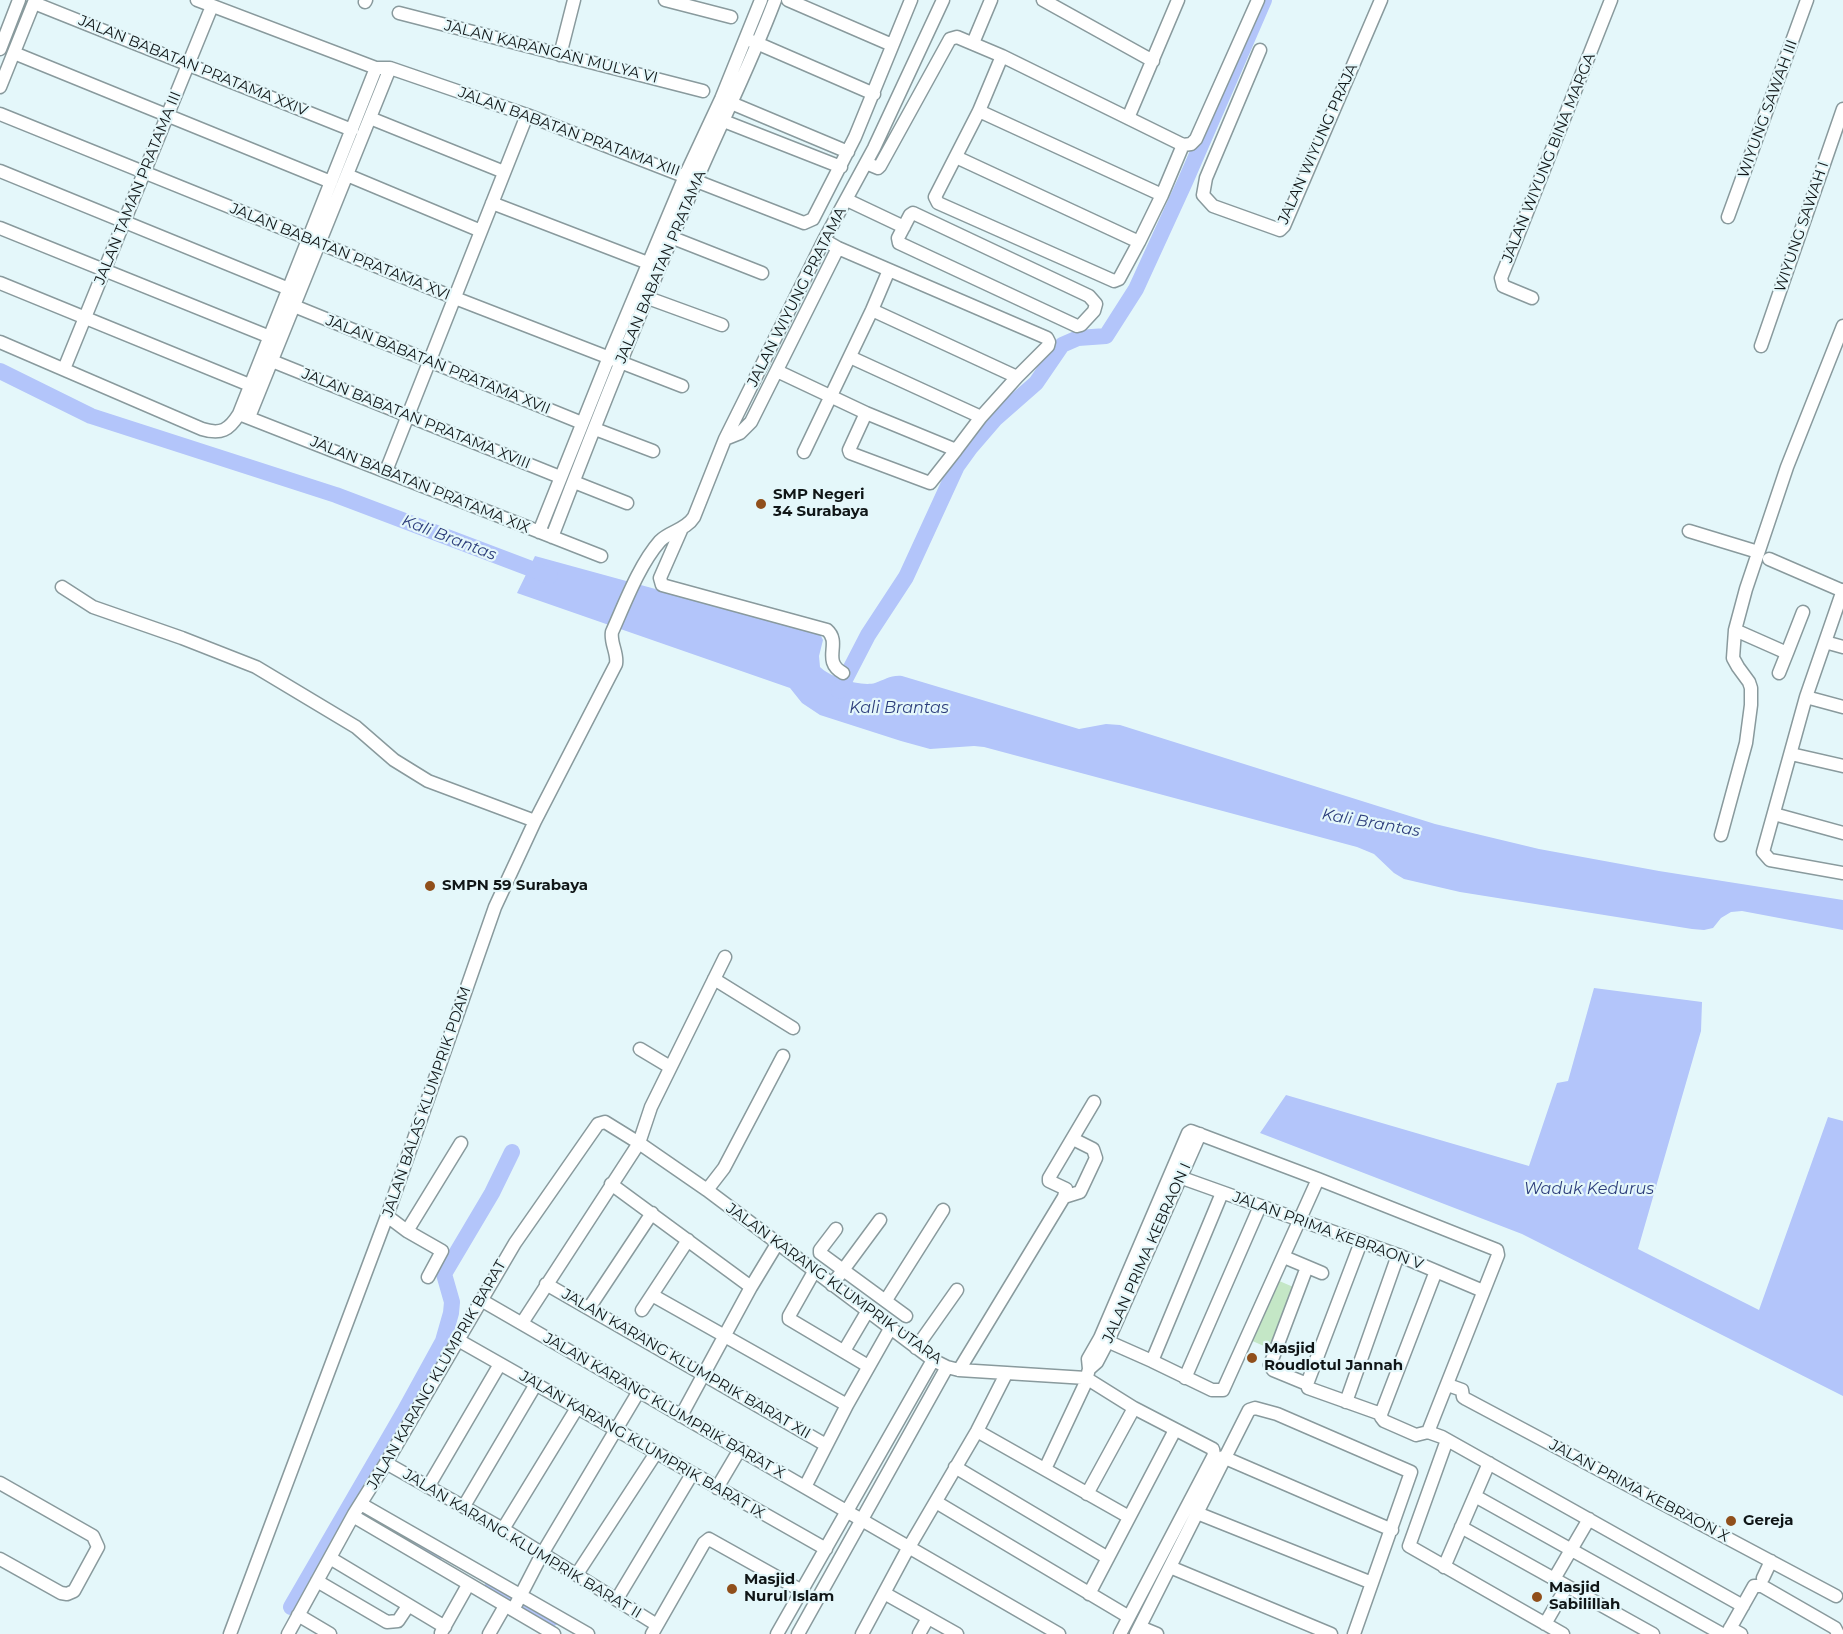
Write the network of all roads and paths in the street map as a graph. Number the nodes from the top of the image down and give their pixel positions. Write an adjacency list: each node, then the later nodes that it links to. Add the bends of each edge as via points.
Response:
1 (19, 0): 25 (street)
2 (197, 0): 18 (street)
3 (574, 0): 28 (street)
4 (665, 0): 20 (street)
5 (761, 0): 21 (street, JALAN BABATAN PRATAMA)
6 (775, 0): 23 (street, JALAN BABATAN PRATAMA)
7 (788, 0): 24 (street)
8 (911, 0): 24 (street, JALAN WIYUNG PRATAMA)
9 (943, 0): 50 (street, JALAN WIYUNG PRATAMA)
10 (991, 0): 22 (street)
11 (1043, 0): 30 (street)
12 (1258, 0): 47 (street, via 1196,139)
13 (1381, 0): 26 (street, JALAN WIYUNG PRAJA, via 1280,230 1213,206 1203,195 1206,178)
14 (1611, 0): 80 (street, JALAN WIYUNG BINA MARGA, via 1501,278 1503,286)
15 (1808, 0): 61 (street, WIYUNG SAWAH III)
16 (34, 1): 27 (street); 31 (street, JALAN BABATAN PRATAMA XXIV)
17 (1176, 1): 30 (street)
18 (212, 6): 31 (street, JALAN TAMAN PRATAMA III); 32 (street)
19 (399, 13): 28 (street, JALAN KARANGAN MULYA VI)
20 (731, 17)
21 (746, 38): 23 (street); 37 (street, JALAN BABATAN PRATAMA)
22 (973, 43): 29 (street); 50 (street, via 957,37 950,39 880,166)
23 (758, 44): 36 (street); 37 (street, JALAN BABATAN PRATAMA)
24 (892, 45): 36 (street, JALAN WIYUNG PRATAMA)
25 (0, 49)
26 (1260, 50)
27 (14, 53): 34 (street); 42 (street)
28 (560, 55): 35 (street, JALAN KARANGAN MULYA VI)
29 (1002, 56): 39 (street); 45 (street)
30 (1152, 61): 45 (street)
31 (188, 64): 42 (street, JALAN TAMAN PRATAMA III); 46 (street, JALAN BABATAN PRATAMA XXIV)
32 (376, 68): 33 (street, JALAN BABATAN PRATAMA XIII); 46 (street)
33 (390, 68): 41 (street, JALAN BABATAN PRATAMA XIII); 43 (street)
34 (0, 87)
35 (703, 91)
36 (874, 94): 48 (street, JALAN WIYUNG PRATAMA)
37 (726, 101): 44 (street, JALAN BABATAN PRATAMA); 48 (street)
38 (1843, 110): 88 (street, WIYUNG SAWAH I)
39 (979, 111): 49 (street); 58 (street)
40 (0, 114): 53 (street, JALAN BABATAN PRATAMA XVI)
41 (527, 115): 54 (street); 56 (street, JALAN BABATAN PRATAMA XIII)
42 (167, 116): 53 (street, JALAN TAMAN PRATAMA III); 57 (street)
43 (370, 118): 54 (street); 55 (street)
44 (718, 118): 51 (street); 56 (street, JALAN BABATAN PRATAMA)
45 (1128, 118): 47 (street)
46 (352, 130): 57 (street)
47 (1183, 145): 58 (street)
48 (848, 152): 51 (street, JALAN WIYUNG PRATAMA)
49 (956, 157): 70 (street); 70 (street, via 935,201 1114,281 1119,279)
50 (866, 163): 59 (street, JALAN WIYUNG PRATAMA)
51 (841, 167): 62 (street, JALAN WIYUNG PRATAMA)
52 (0, 171): 63 (street)
53 (144, 172): 63 (street, JALAN TAMAN PRATAMA III); 69 (street, JALAN BABATAN PRATAMA XVI)
54 (504, 172): 60 (street)
55 (347, 176): 66 (street); 69 (street)
56 (691, 178): 62 (street, JALAN BABATAN PRATAMA XIII, via 799,222); 67 (street, JALAN BABATAN PRATAMA); 72 (street, JALAN BABATAN PRATAMA)
57 (331, 182): 69 (street)
58 (1162, 195): 70 (street)
59 (847, 200): 64 (street); 68 (street, JALAN WIYUNG PRATAMA)
60 (492, 203): 66 (street); 72 (street)
61 (1728, 217)
62 (813, 219)
63 (124, 221): 73 (street, JALAN TAMAN PRATAMA III); 77 (street)
64 (904, 226): 64 (street, via 910,215 915,214 1089,296 1096,307 1082,325 1074,324 899,243)
65 (0, 228): 73 (street)
66 (481, 231): 78 (street)
67 (673, 238): 75 (street); 79 (street, JALAN BABATAN PRATAMA)
68 (824, 240): 71 (street); 106 (street, JALAN WIYUNG PRATAMA)
69 (314, 241): 77 (street); 78 (street, JALAN BABATAN PRATAMA XVI); 81 (street)
70 (1139, 242)
71 (838, 248): 74 (street); 95 (street)
72 (648, 263): 89 (street, JALAN BABATAN PRATAMA)
73 (104, 270): 83 (street, JALAN TAMAN PRATAMA III); 86 (street)
74 (889, 270): 82 (street); 96 (street, via 1047,338 1048,346)
75 (762, 273)
76 (0, 283): 83 (street)
77 (289, 288): 86 (street)
78 (455, 298): 89 (street, JALAN BABATAN PRATAMA XVI); 92 (street)
79 (648, 298): 84 (street); 93 (street, JALAN BABATAN PRATAMA)
80 (1532, 298)
81 (294, 306): 91 (street); 92 (street, JALAN BABATAN PRATAMA XVII)
82 (872, 310): 90 (street); 96 (street)
83 (85, 317): 94 (street, JALAN TAMAN PRATAMA III); 98 (street)
84 (722, 325)
85 (1843, 326): 118 (street, via 1787,467)
86 (270, 337): 98 (street)
87 (0, 342): 94 (street)
88 (1761, 346)
89 (609, 357): 93 (street, JALAN BABATAN PRATAMA XVI); 104 (street, JALAN BABATAN PRATAMA)
90 (850, 357): 99 (street); 103 (street)
91 (272, 361): 98 (street); 101 (street, JALAN BABATAN PRATAMA XVIII)
92 (429, 362): 101 (street); 104 (street, JALAN BABATAN PRATAMA XVII)
93 (621, 362): 97 (street, JALAN BABATAN PRATAMA XVI); 105 (street, JALAN BABATAN PRATAMA)
94 (64, 369): 102 (street, via 211,431 225,430)
95 (777, 371): 99 (street); 106 (street, via 751,422 740,433)
96 (1017, 377): 103 (street)
97 (682, 386)
98 (256, 387): 102 (street)
99 (830, 396): 100 (street); 109 (street)
100 (866, 412): 107 (street); 107 (street, via 850,453 930,483)
101 (408, 415): 110 (street); 111 (street, JALAN BABATAN PRATAMA XVIII)
102 (244, 416): 110 (street, JALAN BABATAN PRATAMA XIX)
103 (981, 417): 107 (street)
104 (582, 423): 111 (street, JALAN BABATAN PRATAMA)
105 (595, 429): 108 (street); 112 (street, JALAN BABATAN PRATAMA)
106 (724, 440): 114 (street, JALAN WIYUNG PRATAMA, via 694,517)
107 (956, 450)
108 (653, 452)
109 (804, 452)
110 (386, 471): 116 (street, JALAN BABATAN PRATAMA XIX)
111 (560, 477): 116 (street, JALAN BABATAN PRATAMA)
112 (573, 482): 113 (street); 117 (street, JALAN BABATAN PRATAMA)
113 (627, 503)
114 (682, 528): 120 (street, JALAN WIYUNG PRATAMA, via 660,542); 128 (street, via 660,578 662,585 826,630 832,638 832,663)
115 (1689, 531): 118 (street)
116 (539, 532): 117 (street, JALAN BABATAN PRATAMA XIX)
117 (552, 537): 119 (street, JALAN BABATAN PRATAMA XIX)
118 (1764, 555): 122 (street); 124 (street)
119 (601, 556)
120 (636, 580): 135 (street, JALAN BALAS KLUMPRIK PDAM, via 612,632 616,664)
121 (62, 587): 135 (street, via 93,607 256,667 356,727 394,760 428,781)
122 (1843, 591): 125 (street)
123 (1803, 612): 127 (street)
124 (1735, 630): 127 (street); 137 (street, via 1733,658 1749,682 1751,705 1746,743)
125 (1825, 642): 126 (street); 130 (street)
126 (1843, 647)
127 (1787, 653): 129 (street)
128 (843, 673)
129 (1779, 673)
130 (1806, 697): 131 (street); 132 (street)
131 (1843, 707)
132 (1791, 754): 133 (street); 134 (street)
133 (1843, 766)
134 (1774, 814): 136 (street); 138 (street, via 1764,848 1766,858)
135 (535, 821): 159 (street, JALAN BALAS KLUMPRIK PDAM, via 495,907)
136 (1843, 833)
137 (1721, 835)
138 (1843, 873)
139 (725, 957): 140 (street)
140 (714, 979): 141 (street); 144 (street)
141 (793, 1028)
142 (640, 1049): 144 (street)
143 (783, 1056): 152 (street, via 724,1168)
144 (670, 1067): 149 (street)
145 (1094, 1102): 147 (street)
146 (598, 1124): 149 (street, JALAN KARANG KLUMPRIK UTARA, via 607,1122); 180 (street, JALAN KARANG KLUMPRIK BARAT, via 515,1243)
147 (1073, 1139): 155 (street, via 1049,1179 1066,1189); 155 (street, via 1093,1149 1096,1158 1080,1192)
148 (461, 1143): 163 (street)
149 (639, 1143): 152 (street, JALAN KARANG KLUMPRIK UTARA); 153 (street)
150 (1176, 1176): 151 (street, JALAN PRIMA KEBRAON I, via 1194,1134); 154 (street, JALAN PRIMA KEBRAON V); 189 (street, JALAN PRIMA KEBRAON I)
151 (1318, 1179): 161 (street); 178 (street, via 1497,1250)
152 (712, 1183): 166 (street, JALAN KARANG KLUMPRIK UTARA)
153 (611, 1184): 158 (street); 175 (street)
154 (1222, 1193): 156 (street, JALAN PRIMA KEBRAON V); 194 (street)
155 (1064, 1197): 196 (street)
156 (1260, 1206): 161 (street, JALAN PRIMA KEBRAON V); 201 (street)
157 (943, 1210): 181 (street)
158 (652, 1214): 164 (street); 182 (street)
159 (387, 1215): 163 (street); 276 (street, JALAN BALAS KLUMPRIK PDAM)
160 (880, 1220): 174 (street)
161 (1300, 1221): 165 (street, JALAN PRIMA KEBRAON V); 168 (street)
162 (836, 1229): 174 (street, via 820,1252)
163 (407, 1231): 173 (street, via 442,1251)
164 (688, 1240): 176 (street); 179 (street)
165 (1361, 1242): 167 (street, JALAN PRIMA KEBRAON V); 203 (street)
166 (777, 1244): 170 (street, JALAN KARANG KLUMPRIK UTARA); 176 (street)
167 (1398, 1255): 171 (street, JALAN PRIMA KEBRAON V); 206 (street)
168 (1284, 1257): 169 (street); 201 (street, via 1223,1390 1212,1390)
169 (1307, 1268): 172 (street); 203 (street, via 1270,1365 1273,1370)
170 (814, 1270): 174 (street, JALAN KARANG KLUMPRIK UTARA); 192 (street, via 789,1319)
171 (1436, 1271): 178 (street, JALAN PRIMA KEBRAON V); 210 (street)
172 (1322, 1272)
173 (428, 1277)
174 (839, 1277): 181 (street); 184 (street, JALAN KARANG KLUMPRIK UTARA)
175 (546, 1284): 182 (street, JALAN KARANG KLUMPRIK BARAT XII); 186 (street)
176 (751, 1287): 188 (street)
177 (957, 1290): 191 (street)
178 (1483, 1291): 204 (street)
179 (652, 1295): 183 (street); 188 (street)
180 (481, 1300): 186 (street, JALAN KARANG KLUMPRIK BARAT X); 190 (street, JALAN KARANG KLUMPRIK BARAT)
181 (886, 1300): 185 (street)
182 (589, 1308): 200 (street, JALAN KARANG KLUMPRIK BARAT XII)
183 (642, 1310)
184 (867, 1312): 187 (street, JALAN KARANG KLUMPRIK UTARA); 192 (street)
185 (906, 1316)
186 (522, 1323): 205 (street, JALAN KARANG KLUMPRIK BARAT X)
187 (890, 1329): 191 (street, JALAN KARANG KLUMPRIK UTARA); 197 (street)
188 (724, 1337): 200 (street); 207 (street)
189 (1104, 1339): 194 (street); 199 (street, JALAN PRIMA KEBRAON I, via 1088,1359)
190 (458, 1340): 195 (street, JALAN KARANG KLUMPRIK BARAT IX); 221 (street, JALAN KARANG KLUMPRIK BARAT)
191 (921, 1341): 193 (street, JALAN KARANG KLUMPRIK UTARA)
192 (844, 1351): 197 (street)
193 (933, 1360): 196 (street, JALAN KARANG KLUMPRIK UTARA); 234 (street)
194 (1152, 1361): 201 (street)
195 (500, 1364): 202 (street, JALAN KARANG KLUMPRIK BARAT IX); 226 (street)
196 (960, 1364): 198 (street, JALAN KARANG KLUMPRIK UTARA); 238 (street)
197 (868, 1366): 207 (street)
198 (1006, 1374): 199 (street, JALAN KARANG KLUMPRIK UTARA); 214 (street)
199 (1088, 1374): 209 (street, JALAN KARANG KLUMPRIK UTARA); 223 (street, JALAN PRIMA KEBRAON I)
200 (704, 1375): 211 (street); 216 (street, JALAN KARANG KLUMPRIK BARAT XII)
201 (1185, 1377)
202 (536, 1384): 208 (street, JALAN KARANG KLUMPRIK BARAT IX); 232 (street)
203 (1307, 1384): 206 (street, via 1308,1388)
204 (1453, 1387): 215 (street); 249 (street, JALAN PRIMA KEBRAON X, via 1463,1391 1466,1399)
205 (639, 1391): 211 (street, JALAN KARANG KLUMPRIK BARAT X); 212 (street)
206 (1346, 1402): 210 (street)
207 (847, 1405): 216 (street)
208 (577, 1408): 212 (street, JALAN KARANG KLUMPRIK BARAT IX); 240 (street)
209 (1134, 1408): 213 (street, JALAN KARANG KLUMPRIK UTARA); 229 (street)
210 (1381, 1414): 215 (street, via 1384,1420 1416,1435)
211 (681, 1416): 217 (street, JALAN KARANG KLUMPRIK BARAT X)
212 (616, 1430): 218 (street, JALAN KARANG KLUMPRIK BARAT IX); 245 (street)
213 (1175, 1430): 219 (street, JALAN KARANG KLUMPRIK UTARA); 236 (street)
214 (977, 1431): 222 (street); 223 (street)
215 (1438, 1436): 220 (street); 251 (street, via 1409,1543)
216 (825, 1445): 227 (street)
217 (740, 1449): 227 (street, JALAN KARANG KLUMPRIK BARAT X); 228 (street)
218 (656, 1453): 224 (street, JALAN KARANG KLUMPRIK BARAT IX); 252 (street)
219 (1219, 1456): 235 (street); 241 (street); 241 (street, via 1249,1410 1255,1408 1409,1470 1411,1475); 268 (street)
220 (1490, 1462): 230 (street); 237 (street)
221 (386, 1463): 226 (street, JALAN KARANG KLUMPRIK BARAT II); 233 (street, JALAN KARANG KLUMPRIK BARAT)
222 (955, 1467): 231 (street); 247 (street)
223 (1045, 1470): 229 (street)
224 (692, 1474): 228 (street, JALAN KARANG KLUMPRIK BARAT IX); 263 (street)
225 (0, 1483): 248 (street, via 93,1536 97,1543 97,1551 72,1593 61,1593)
226 (428, 1487): 232 (street, JALAN KARANG KLUMPRIK BARAT II)
227 (805, 1487): 234 (street, JALAN KARANG KLUMPRIK BARAT X)
228 (717, 1488): 243 (street, JALAN KARANG KLUMPRIK BARAT IX)
229 (1088, 1494): 236 (street)
230 (1475, 1496): 239 (street); 244 (street)
231 (936, 1502): 242 (street); 261 (street)
232 (464, 1506): 240 (street, JALAN KARANG KLUMPRIK BARAT II)
233 (357, 1510): 246 (street, JALAN KARANG KLUMPRIK BARAT); 257 (street); 264 (street)
234 (847, 1512): 238 (street, JALAN KARANG KLUMPRIK BARAT X); 243 (street)
235 (1197, 1513): 250 (street); 256 (street)
236 (1129, 1517): 247 (street)
237 (1589, 1519): 244 (street); 266 (street)
238 (862, 1520): 242 (street, JALAN KARANG KLUMPRIK BARAT X); 283 (street)
239 (1461, 1527): 251 (street); 253 (street)
240 (503, 1529): 245 (street, JALAN KARANG KLUMPRIK BARAT II)
241 (1392, 1530): 256 (street)
242 (909, 1548): 260 (street); 287 (street, JALAN KARANG KLUMPRIK BARAT X)
243 (826, 1549): 259 (street)
244 (1571, 1549): 253 (street); 275 (street)
245 (542, 1554): 252 (street, JALAN KARANG KLUMPRIK BARAT II); 264 (street)
246 (330, 1558): 254 (street, JALAN KARANG KLUMPRIK BARAT); 265 (street)
247 (1108, 1558): 261 (street)
248 (0, 1559)
249 (1771, 1561): 255 (street); 262 (street, JALAN PRIMA KEBRAON X)
250 (1170, 1567): 272 (street); 290 (street)
251 (1444, 1567): 270 (street)
252 (577, 1574): 263 (street, JALAN KARANG KLUMPRIK BARAT II)
253 (1554, 1579): 258 (street)
254 (317, 1581): 265 (street, via 387,1622 398,1621); 267 (street, JALAN KARANG KLUMPRIK BARAT)
255 (1759, 1582): 266 (street); 274 (street)
256 (1372, 1583): 291 (street)
257 (468, 1585): 264 (street); 273 (street)
258 (1567, 1586): 270 (street); 293 (street)
259 (802, 1591): 271 (street, via 709,1539); 282 (street)
260 (884, 1593): 269 (street); 284 (street)
261 (1089, 1594): 268 (street)
262 (1836, 1596)
263 (617, 1599): 271 (street, JALAN KARANG KLUMPRIK BARAT II)
264 (514, 1604): 279 (street); 280 (street); 281 (street)
265 (408, 1606): 273 (street)
266 (1743, 1606): 275 (street)
267 (298, 1615): 277 (street, JALAN KARANG KLUMPRIK BARAT); 278 (street)
268 (1130, 1617): 288 (street)
269 (928, 1618): 285 (street); 286 (street)
270 (1545, 1624): 292 (street)
271 (655, 1629)
272 (1138, 1630): 289 (street)
273 (443, 1631)
274 (1837, 1631)
275 (1730, 1632)
276 (230, 1634)
277 (288, 1634)
278 (330, 1634)
279 (489, 1634)
280 (554, 1634)
281 (588, 1634)
282 (777, 1634)
283 (798, 1634)
284 (862, 1634)
285 (919, 1634)
286 (957, 1634)
287 (1059, 1634)
288 (1120, 1634)
289 (1157, 1634)
290 (1331, 1634)
291 (1354, 1634)
292 (1563, 1634)
293 (1653, 1634)

